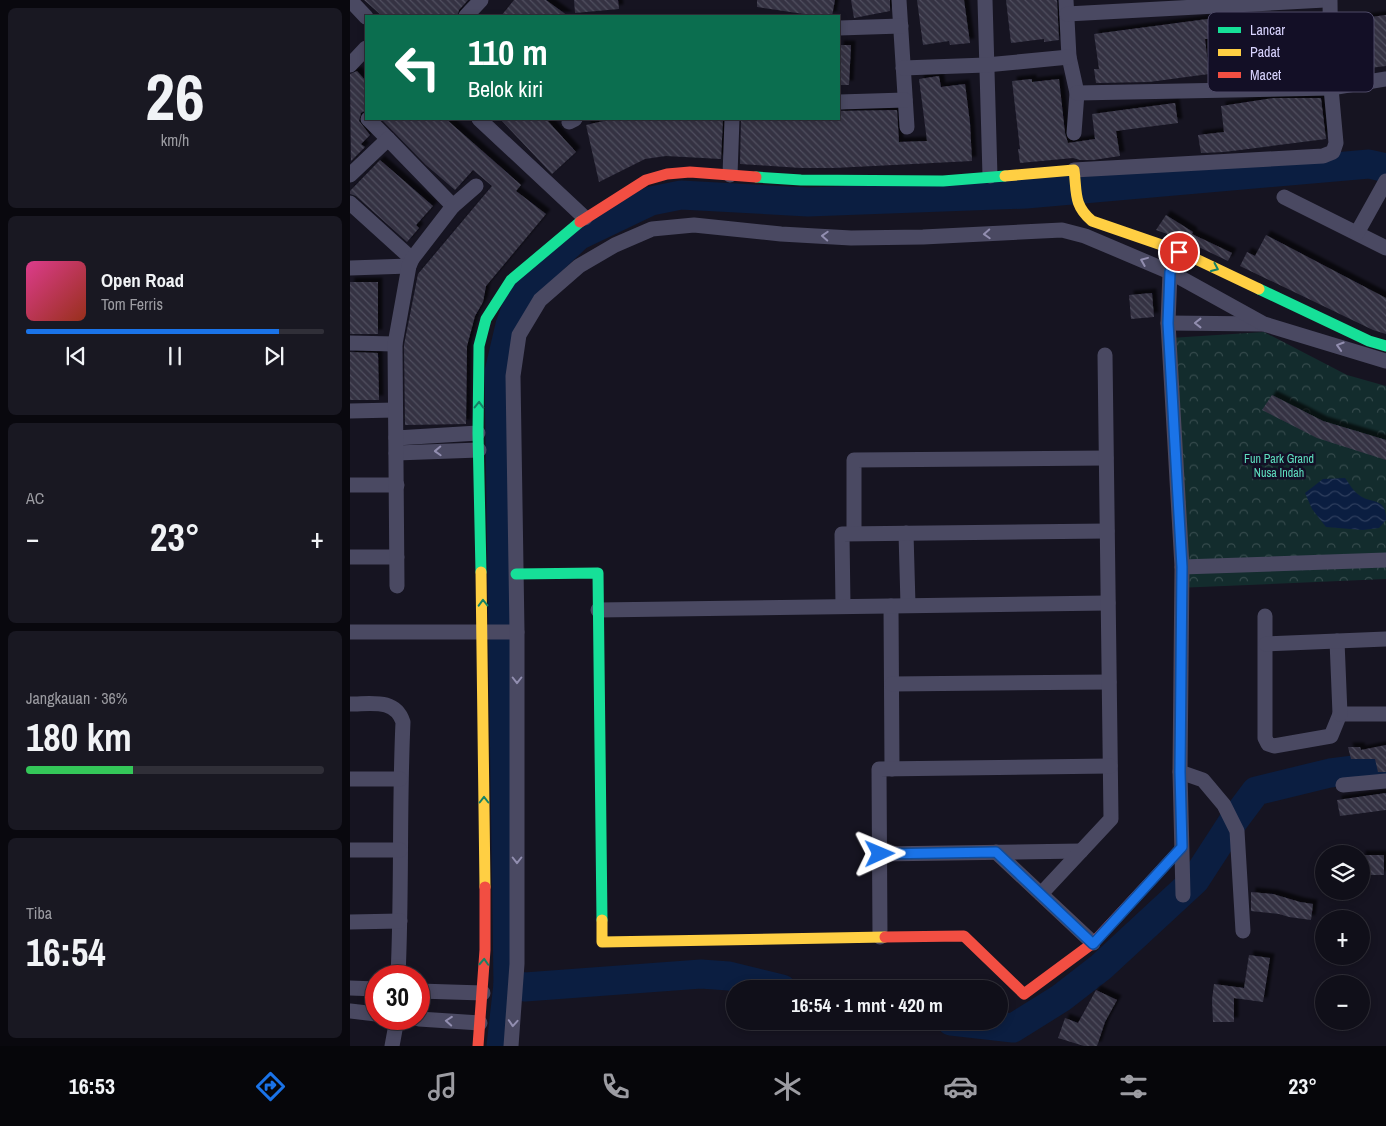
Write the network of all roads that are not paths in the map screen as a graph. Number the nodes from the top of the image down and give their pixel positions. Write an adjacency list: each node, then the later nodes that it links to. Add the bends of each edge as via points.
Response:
1 (350, 0): 8 (street)
2 (481, 0): 7 (street)
3 (899, 0): 9 (street)
4 (985, 0): 14 (street)
5 (1325, 0): 6 (street)
6 (1066, 7): 12 (street)
7 (467, 15)
8 (365, 16)
9 (901, 26): 10 (street); 15 (street)
10 (840, 28)
11 (365, 49): 13 (street)
12 (1069, 57): 14 (street); 18 (street)
13 (350, 65)
14 (986, 65): 15 (street); 30 (street)
15 (903, 68): 19 (street)
16 (1208, 90): 18 (street)
17 (1331, 92): 27 (street, via 1336,143 1333,152 1323,156)
18 (1077, 93): 25 (street)
19 (905, 100): 20 (street); 24 (street)
20 (840, 102)
21 (369, 120): 26 (street)
22 (479, 120): 36 (street)
23 (732, 120): 29 (street)
24 (906, 126)
25 (1074, 133)
26 (388, 140): 28 (street); 35 (street)
27 (1075, 173): 30 (street); 37 (street, via 1077,205)
28 (350, 175)
29 (730, 175): 30 (street, via 801,180 943,181); 36 (street, via 690,172 646,180)
30 (990, 176)
31 (1386, 181): 38 (street)
32 (476, 186): 35 (street)
33 (1284, 197): 38 (street)
34 (350, 203): 42 (street)
35 (452, 206): 42 (street)
36 (585, 218): 54 (street, one-way to 36, via 479,346 486,318 512,280)
37 (1092, 221): 39 (street); 41 (street)
38 (1357, 233): 40 (street)
39 (1085, 236): 44 (street, one-way to 39); 67 (street, one-way to 67, via 1062,230 851,238 694,225 652,229 579,266 540,300 519,336 513,376)
40 (1386, 248)
41 (1179, 252): 44 (street); 49 (street, one-way to 49)
42 (410, 262): 43 (street); 48 (street)
43 (350, 268)
44 (1170, 272): 45 (street); 46 (street)
45 (1168, 323): 46 (street, one-way to 45); 66 (street)
46 (1264, 324): 51 (street, one-way to 46)
47 (350, 343): 48 (street)
48 (396, 344): 52 (street)
49 (1386, 346)
50 (1105, 356): 57 (street)
51 (1386, 361)
52 (395, 410): 53 (street); 55 (street)
53 (350, 411)
54 (478, 433): 55 (street); 56 (street)
55 (396, 445): 56 (street, one-way to 55); 59 (street)
56 (479, 450): 76 (street, one-way to 56)
57 (1106, 458): 60 (street); 61 (street, via 854,460)
58 (350, 485): 59 (street)
59 (397, 485): 64 (street)
60 (1107, 531): 62 (street); 69 (street)
61 (854, 533): 62 (street); 71 (street, via 842,534)
62 (906, 533): 70 (street)
63 (350, 557): 64 (street)
64 (397, 557): 68 (street)
65 (1386, 560): 66 (street)
66 (1182, 567): 88 (street)
67 (516, 574): 73 (street, via 598,573); 77 (street)
68 (398, 586)
69 (1108, 603): 70 (street); 81 (street)
70 (908, 605): 72 (street)
71 (843, 606): 72 (street); 73 (street)
72 (891, 606): 82 (street)
73 (598, 610): 104 (street, via 602,942)
74 (1265, 616): 80 (street)
75 (350, 632): 76 (street)
76 (486, 632): 77 (street); 110 (street, one-way to 76, via 485,950)
77 (513, 632): 118 (street, one-way to 118, via 517,964)
78 (1386, 639): 79 (street)
79 (1338, 641): 80 (street); 84 (street)
80 (1266, 644): 84 (street, via 1265,738 1268,744 1274,746 1331,736)
81 (1109, 682): 82 (street); 86 (street)
82 (892, 684): 87 (street)
83 (350, 704): 90 (street, via 389,705 400,714 403,722)
84 (1340, 714): 85 (street)
85 (1386, 714)
86 (1110, 766): 87 (street); 96 (street, via 1111,820)
87 (892, 769): 98 (street, via 879,769)
88 (1180, 772): 93 (street); 103 (street, via 1204,780 1224,805 1237,831)
89 (350, 779): 90 (street)
90 (400, 779): 95 (street)
91 (1386, 781): 92 (street)
92 (1343, 785)
93 (1182, 847): 100 (street); 105 (street)
94 (350, 850): 95 (street)
95 (400, 850): 101 (street)
96 (1081, 851): 97 (street); 99 (street)
97 (996, 852): 98 (street); 99 (street)
98 (880, 854): 104 (street)
99 (1041, 894): 105 (street)
100 (1183, 895)
101 (400, 921): 102 (street); 106 (street)
102 (350, 922)
103 (1243, 932)
104 (880, 937): 105 (street, via 964,936 1024,994)
105 (1093, 944)
106 (398, 965)
107 (350, 988): 108 (street)
108 (365, 989)
109 (430, 991): 110 (street)
110 (482, 993): 114 (street)
111 (350, 1010): 112 (street)
112 (365, 1012)
113 (430, 1019): 114 (street, one-way to 113)
114 (480, 1023): 117 (street)
115 (396, 1030): 116 (street)
116 (392, 1046)
117 (478, 1046)
118 (511, 1046)

